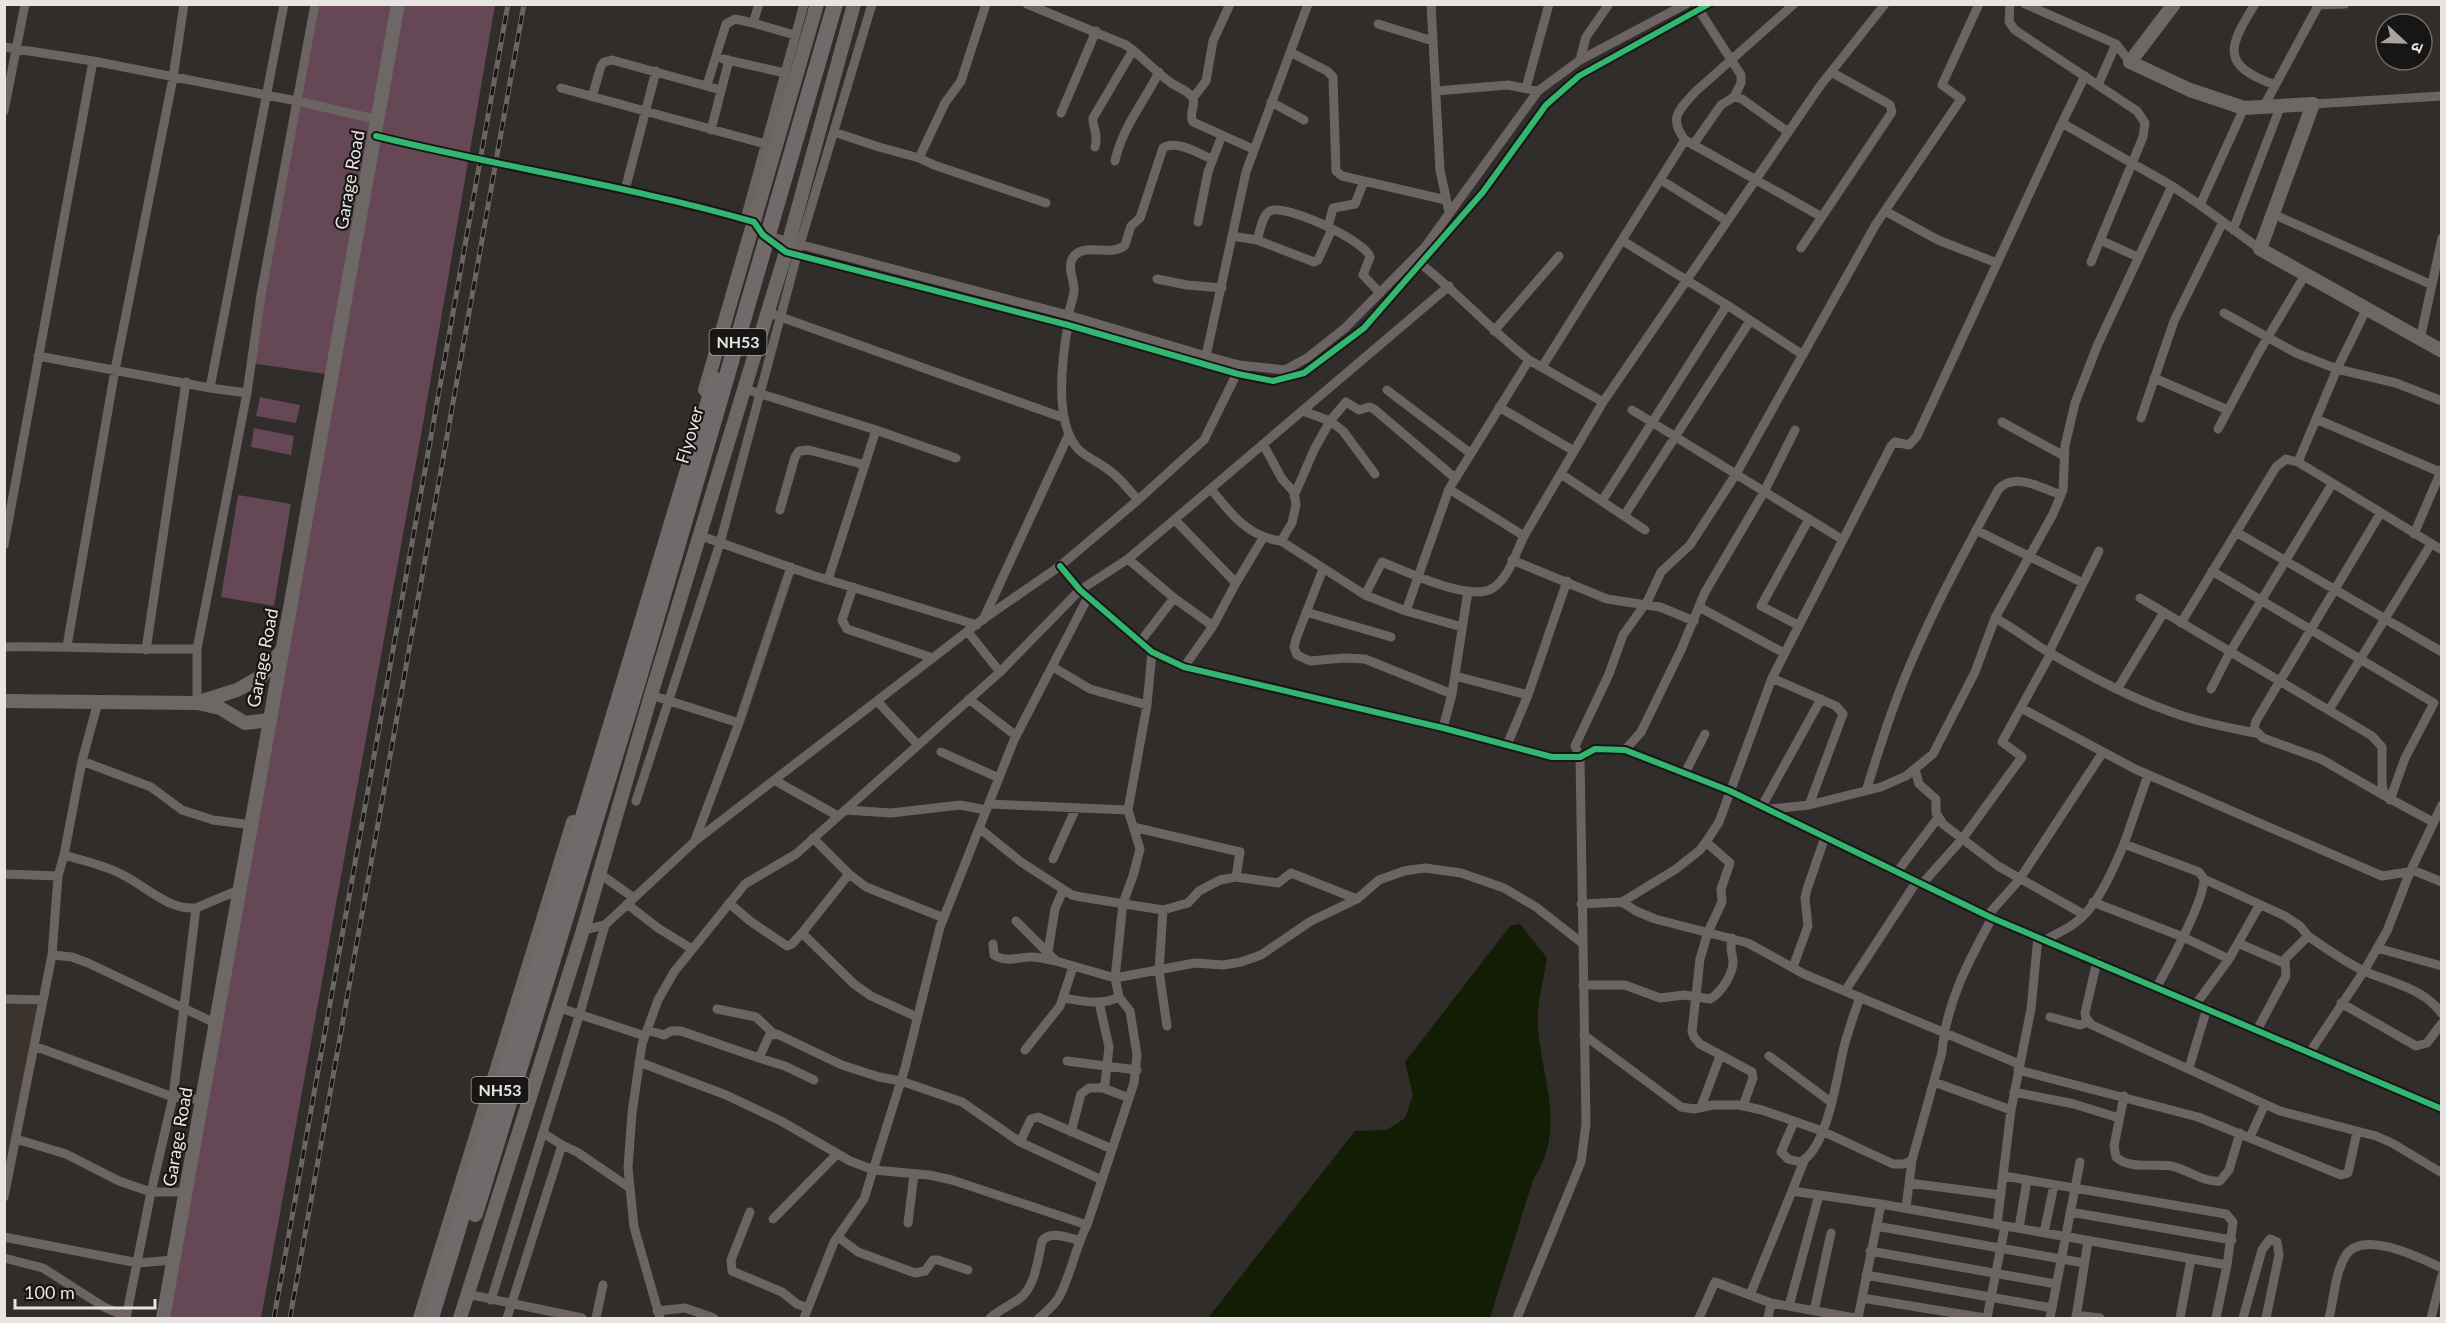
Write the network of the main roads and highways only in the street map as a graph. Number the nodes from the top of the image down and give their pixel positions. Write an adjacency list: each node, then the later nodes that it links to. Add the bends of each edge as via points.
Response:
1 (824, 4): 3 (highway, Flyover / NH53, bridge)
2 (835, 4): 3 (highway, Flyover / NH53, bridge)
3 (633, 675): 4 (highway, Flyover / NH53)
4 (570, 865): 5 (highway, NH53); 6 (highway, NH53)
5 (431, 1318)
6 (442, 1318)

